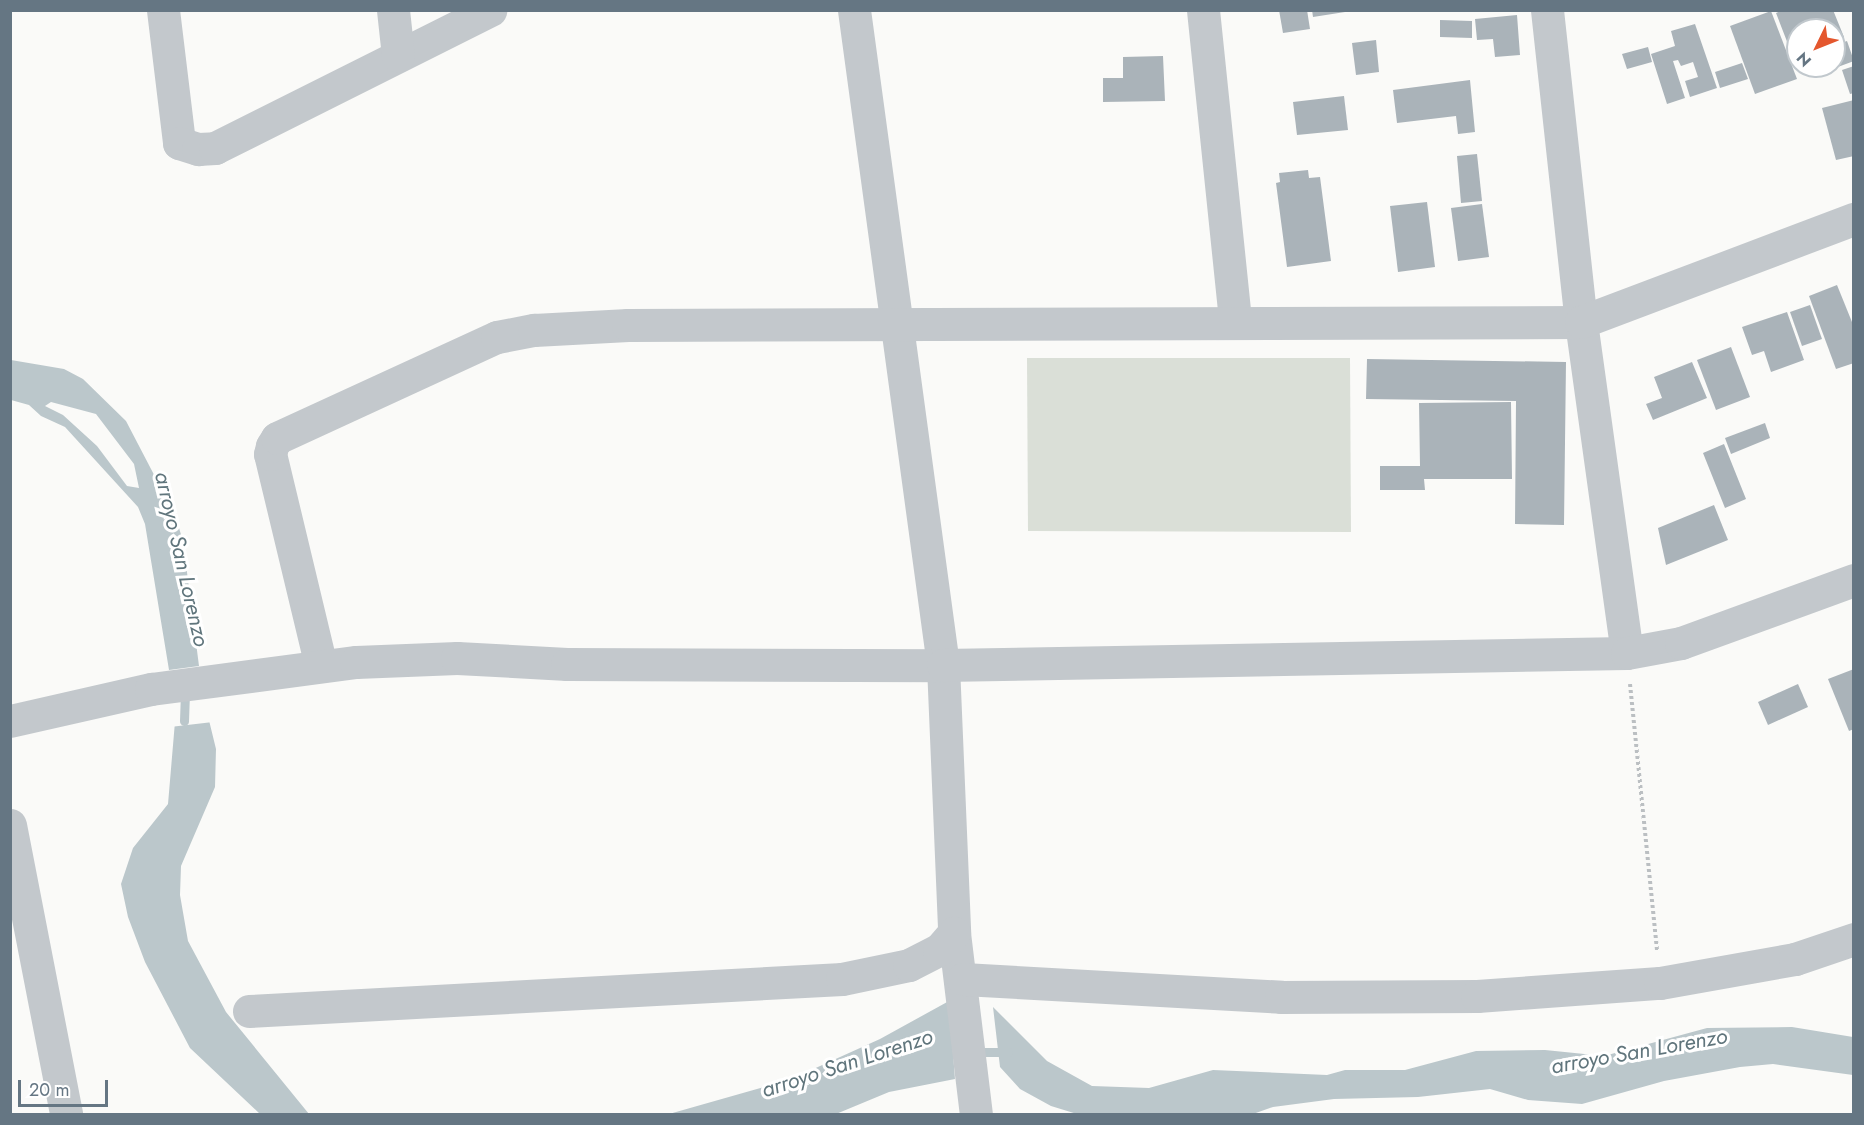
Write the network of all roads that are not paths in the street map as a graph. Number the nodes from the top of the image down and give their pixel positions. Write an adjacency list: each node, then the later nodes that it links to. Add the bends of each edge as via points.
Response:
1 (163, 10): 7 (street, via 179,143 188,148 215,147)
2 (393, 10): 7 (street)
3 (489, 10): 7 (street)
4 (854, 10): 11 (street)
5 (1203, 10): 9 (street)
6 (1547, 10): 10 (street)
7 (398, 56)
8 (1854, 219): 10 (street)
9 (1235, 322): 10 (street); 11 (street)
10 (1581, 322): 13 (street)
11 (894, 323): 14 (street, via 628,325 534,330 470,348 277,438 270,453); 15 (street)
12 (1854, 580): 13 (street, via 1681,643)
13 (1627, 653): 15 (street)
14 (321, 666): 15 (street, via 457,657 567,664); 16 (street, via 151,689)
15 (943, 666): 18 (street)
16 (10, 721)
17 (10, 825): 23 (street)
18 (954, 933): 20 (street); 21 (street, via 939,950 909,965 842,979)
19 (1854, 939): 20 (street, via 1795,959 1660,983 1477,996 1281,997)
20 (963, 979): 22 (street)
21 (249, 1011)
22 (976, 1108)
23 (66, 1114)

